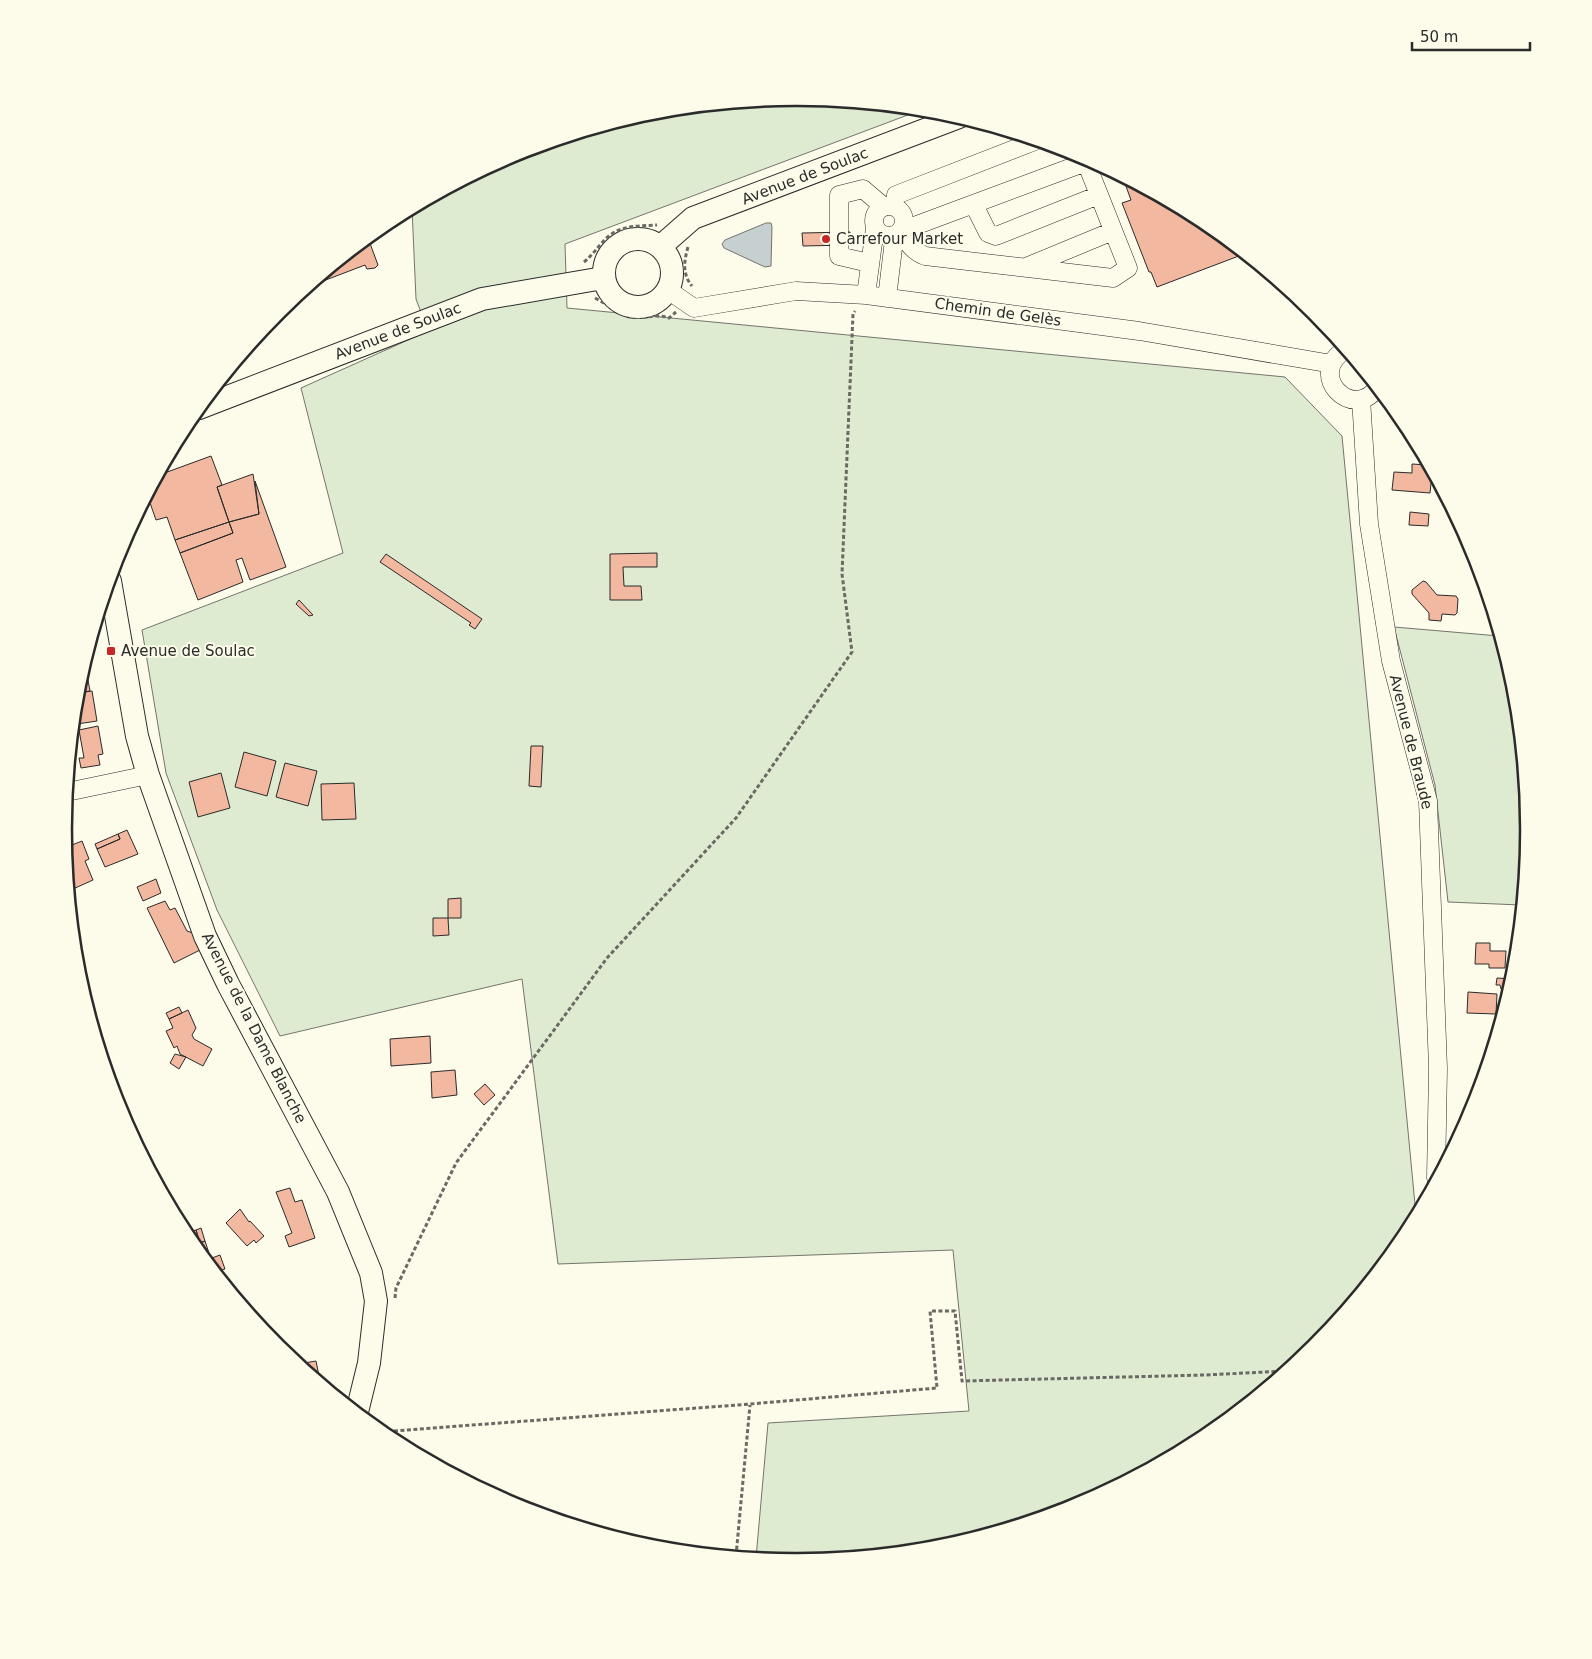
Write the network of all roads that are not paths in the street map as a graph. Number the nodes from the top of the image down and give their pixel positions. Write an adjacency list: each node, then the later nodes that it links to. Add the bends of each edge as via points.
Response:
1 (946, 122): 11 (main road, Avenue de Soulac, via 693,218)
2 (1028, 144): 7 (street, via 896,195)
3 (1077, 163): 6 (street)
4 (1088, 168): 5 (street)
5 (1099, 195): 6 (street, via 996,236 988,233); 9 (street)
6 (974, 205): 10 (street)
7 (889, 207): 8 (street, via 876,213); 10 (street, via 903,217); 12 (street, via 863,189 839,195 839,256)
8 (875, 228): 10 (street, via 882,235); 12 (street)
9 (1113, 231): 13 (street); 13 (street, via 1128,268 1113,278)
10 (897, 234): 13 (street, via 925,256); 17 (street)
11 (660, 236): 14 (main road, via 650,241 625,241 613,249 606,259); 15 (main road, via 671,264 672,279)
12 (869, 263): 16 (street)
13 (1024, 267)
14 (603, 278): 15 (main road, via 616,300 626,306 644,307); 22 (main road, Avenue de Soulac, via 482,299)
15 (682, 293): 16 (street, Chemin de Gelès, via 694,308 796,291)
16 (866, 295): 17 (street, Chemin de Gelès)
17 (887, 298): 19 (street, Chemin de Gelès, via 1139,331)
18 (1341, 353): 19 (street)
19 (1332, 364): 21 (street, via 1330,372 1334,387 1346,398)
20 (1373, 392): 21 (street)
21 (1361, 399): 26 (street, Avenue de Braude, via 1369,524 1391,661 1428,800 1438,1068)
22 (212, 403)
23 (112, 594): 24 (main road, Avenue de la Dame Blanche, via 137,736)
24 (148, 774): 25 (street); 27 (main road, Avenue de la Dame Blanche, via 205,936 338,1192 368,1265 376,1301 369,1363)
25 (74, 791)
26 (1436, 1166)
27 (359, 1406)

